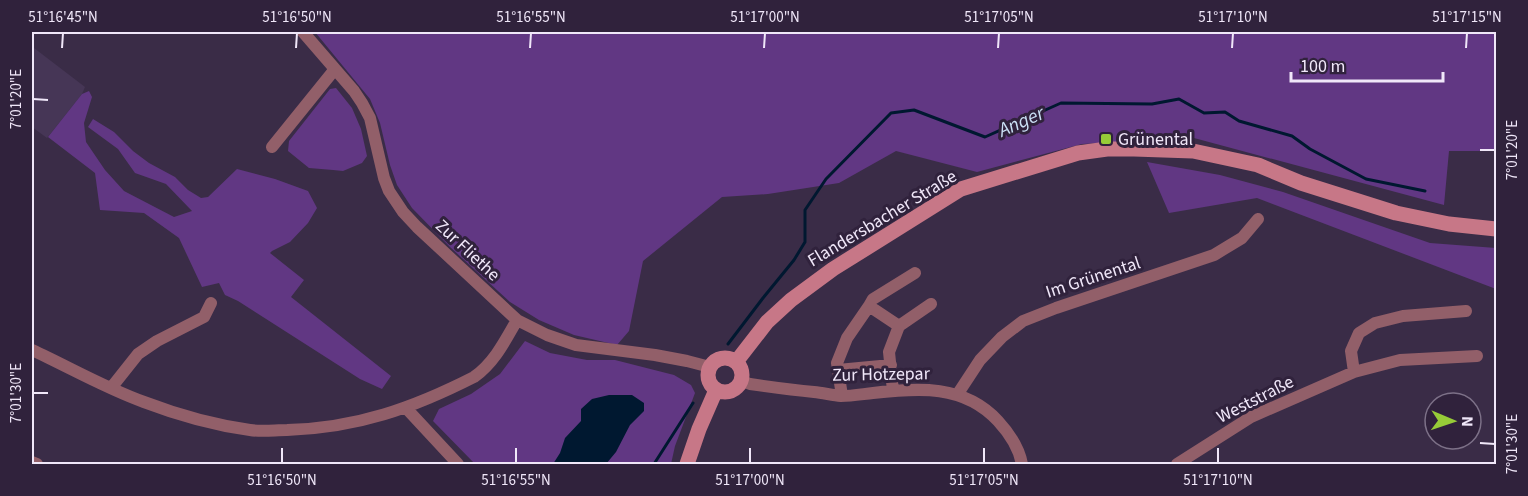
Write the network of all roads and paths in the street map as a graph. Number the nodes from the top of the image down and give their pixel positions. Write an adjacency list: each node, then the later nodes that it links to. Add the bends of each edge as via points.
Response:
1 (303, 32): 2 (street, Zur Fliethe)
2 (335, 69): 3 (street); 11 (street, Zur Fliethe, via 354,91 369,118 384,178 394,199 417,227)
3 (272, 147)
4 (1258, 219): 24 (street, Im Grünental, via 1242,238 1214,255 1023,321 980,360)
5 (1497, 230): 15 (street, Flandersbacher Straße, via 1396,213 1258,165 1193,151 1107,149 1078,153 961,189 805,289 767,322)
6 (915, 273): 9 (street, via 873,299)
7 (211, 303): 21 (street, via 204,317 138,354)
8 (931, 304): 12 (street)
9 (869, 306): 12 (street); 18 (street, via 847,338)
10 (1466, 311): 19 (street, via 1403,316 1375,323 1359,333 1351,351)
11 (517, 320): 17 (street, Zur Fliethe, via 576,345); 26 (street, via 494,359 481,372)
12 (899, 326): 16 (street, via 889,352)
13 (32, 350): 21 (street)
14 (1478, 356): 19 (street, Weststraße, via 1400,360)
15 (736, 362): 17 (street, via 721,358); 20 (street, via 743,372)
16 (891, 365): 18 (street); 23 (street)
17 (710, 367): 22 (street, via 708,377)
18 (838, 370): 25 (street)
19 (1354, 372): 32 (street, Weststraße, via 1251,417)
20 (742, 381): 22 (street, via 731,392); 25 (street, Zur Hotzepar)
21 (111, 388): 26 (street, via 193,419 252,430 357,423)
22 (716, 390): 30 (street)
23 (893, 391): 24 (street, Zur Hotzepar, via 930,389); 25 (street, Zur Hotzepar)
24 (957, 395): 31 (street, Zur Hotzepar, via 995,417 1015,444)
25 (842, 396)
26 (406, 408): 29 (street)
27 (32, 462): 28 (street)
28 (37, 465)
29 (458, 465)
30 (687, 465)
31 (1023, 465)
32 (1177, 465)

